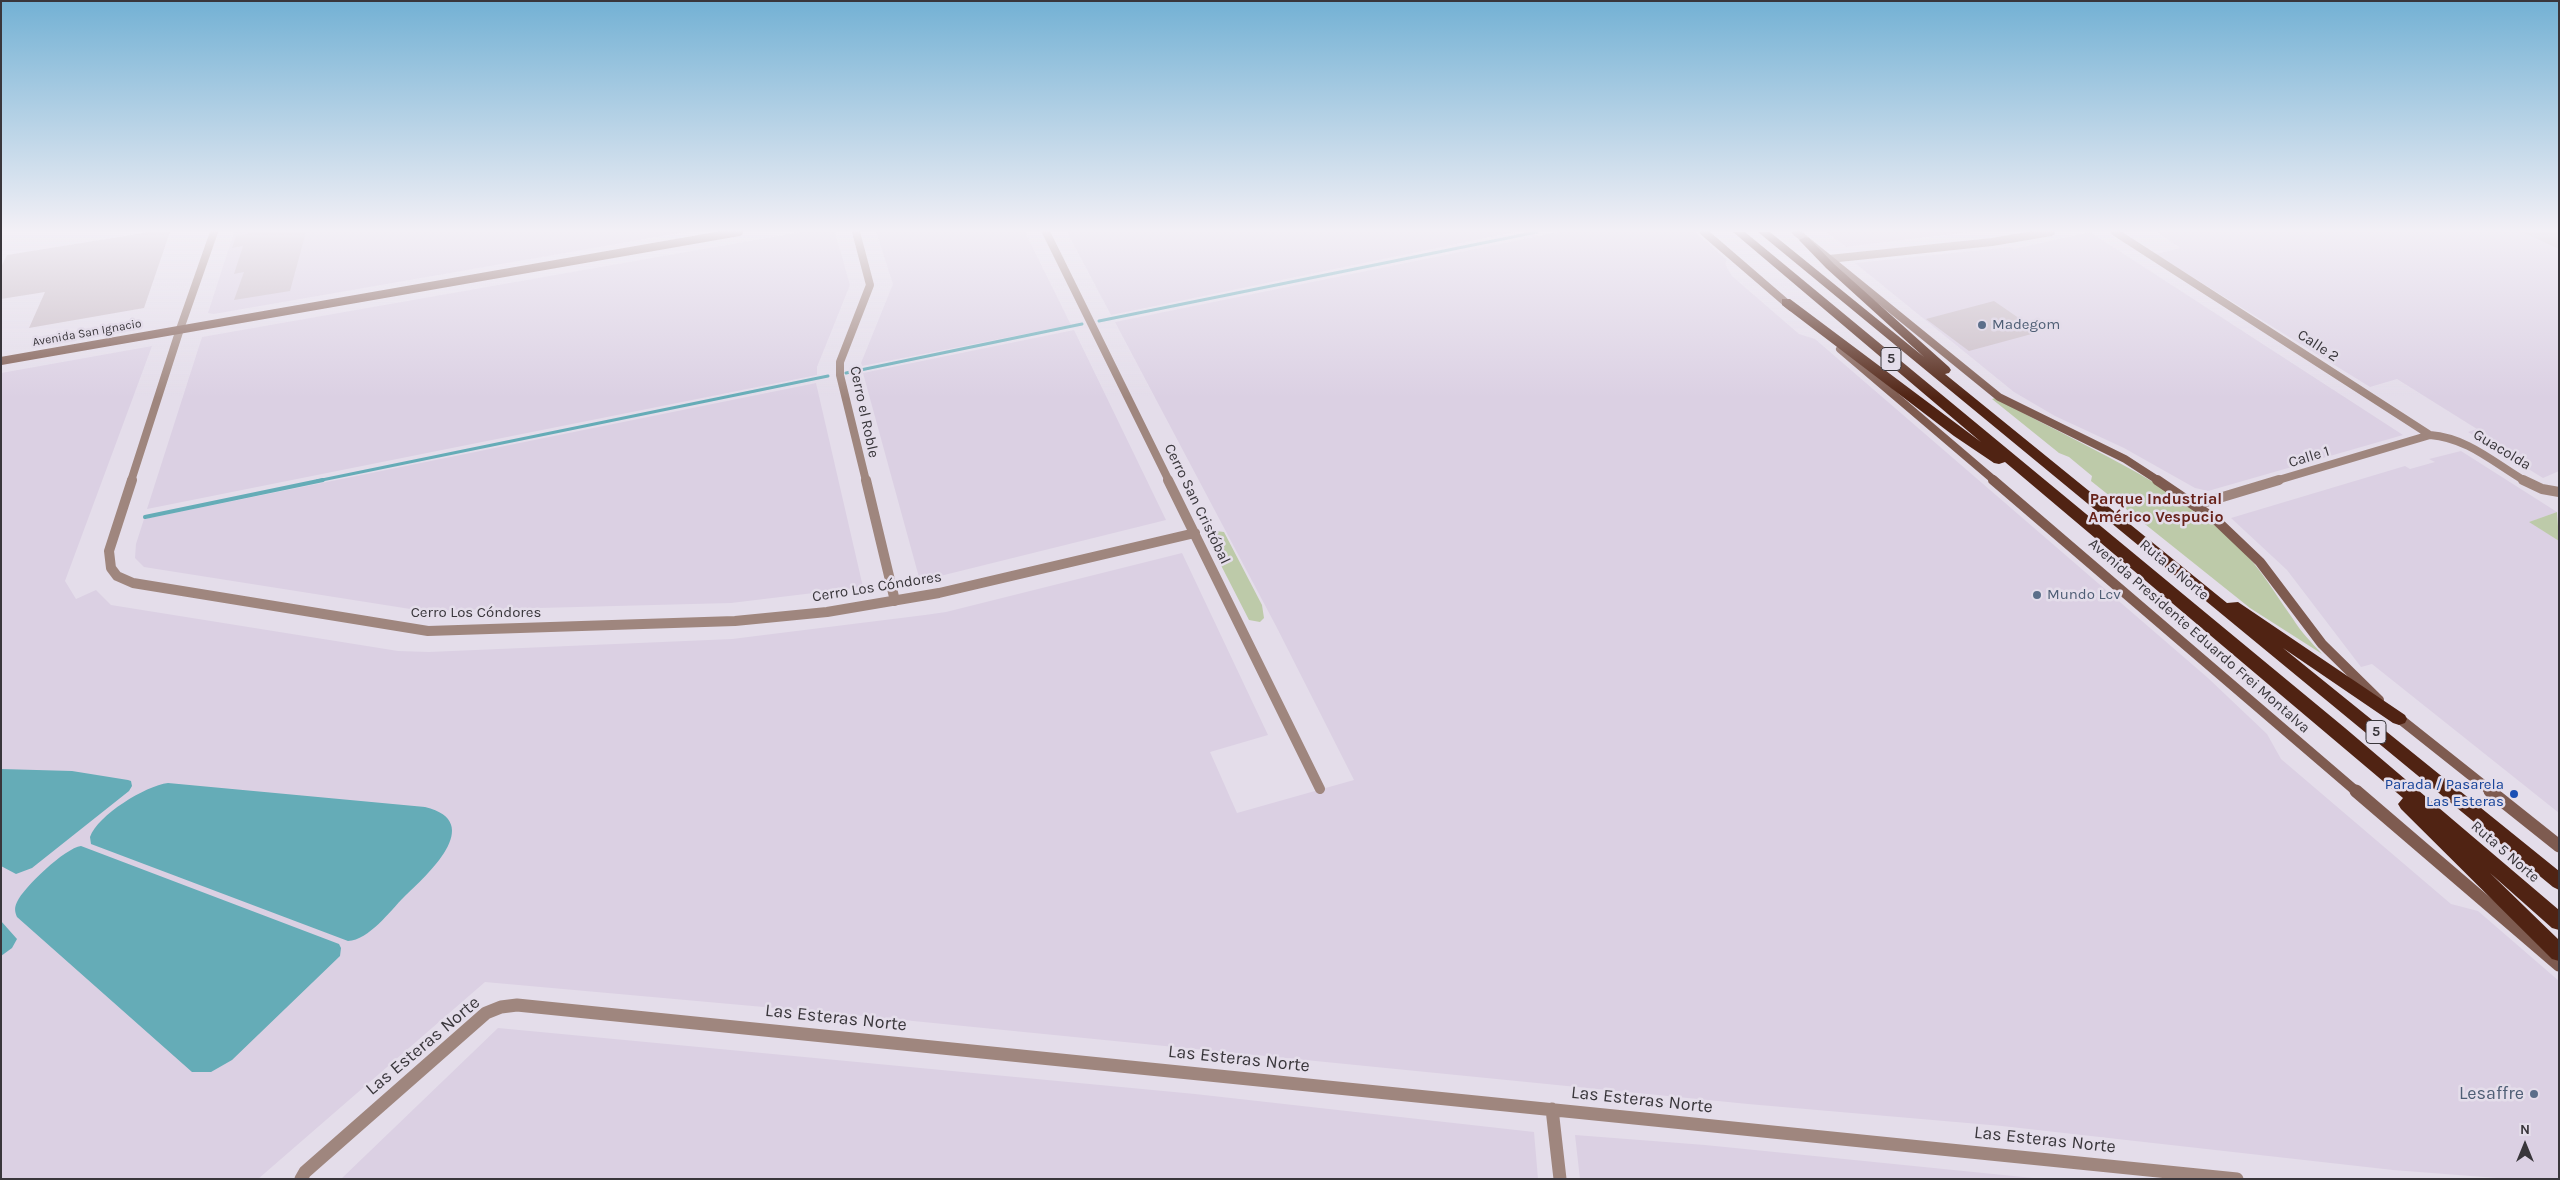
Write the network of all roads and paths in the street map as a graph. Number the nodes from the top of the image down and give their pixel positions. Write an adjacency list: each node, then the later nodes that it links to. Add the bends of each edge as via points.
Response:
1 (195, 287): 12 (street, Cerro Los Cóndores)
2 (422, 287): 12 (main road, Avenida San Ignacio)
3 (869, 287): 21 (street, Cerro el Roble, via 840,362 840,375)
4 (1073, 287): 19 (street, Cerro San Cristóbal)
5 (1769, 287): 11 (main road, Avenida Presidente Eduardo Frei Montalva)
6 (1804, 287): 16 (highway, Ruta 5 Norte / 5)
7 (1829, 287): 14 (highway, Ruta 5 Norte / 5)
8 (1853, 287): 14 (highway, via 1917,343)
9 (1864, 287): 18 (main road, via 1995,394 2125,458)
10 (2200, 287): 15 (street, Calle 2)
11 (1786, 302): 16 (highway, via 1959,433); 29 (main road, Avenida Presidente Eduardo Frei Montalva)
12 (180, 329): 13 (main road, Avenida San Ignacio); 21 (street, Cerro Los Cóndores, via 109,551 110,569 125,581 385,626 441,631 754,620)
13 (1, 361)
14 (2002, 428): 20 (highway, Ruta 5 Norte / 5)
15 (2430, 435): 17 (street, Guacolda, via 2451,436 2528,483); 18 (street, Calle 1)
16 (2044, 486): 23 (highway, Ruta 5 Norte / 5)
17 (2559, 492)
18 (2196, 505): 22 (main road, via 2249,550 2322,644)
19 (1195, 533): 21 (street, Cerro Los Cóndores, via 987,583); 24 (street, Cerro San Cristóbal)
20 (2192, 583): 22 (highway, via 2245,613); 26 (highway, Ruta 5 Norte / 5)
21 (895, 601)
22 (2399, 719): 25 (main road)
23 (2339, 733): 27 (highway, Ruta 5 Norte / 5); 28 (highway)
24 (1320, 789)
25 (2559, 846)
26 (2559, 882)
27 (2559, 922)
28 (2559, 953)
29 (2559, 965)
30 (1552, 1109): 31 (street, Las Esteras Norte, via 518,1005 501,1006 486,1013 305,1172); 32 (street); 33 (street, Las Esteras Norte)
31 (301, 1179)
32 (1560, 1179)
33 (2237, 1179)

